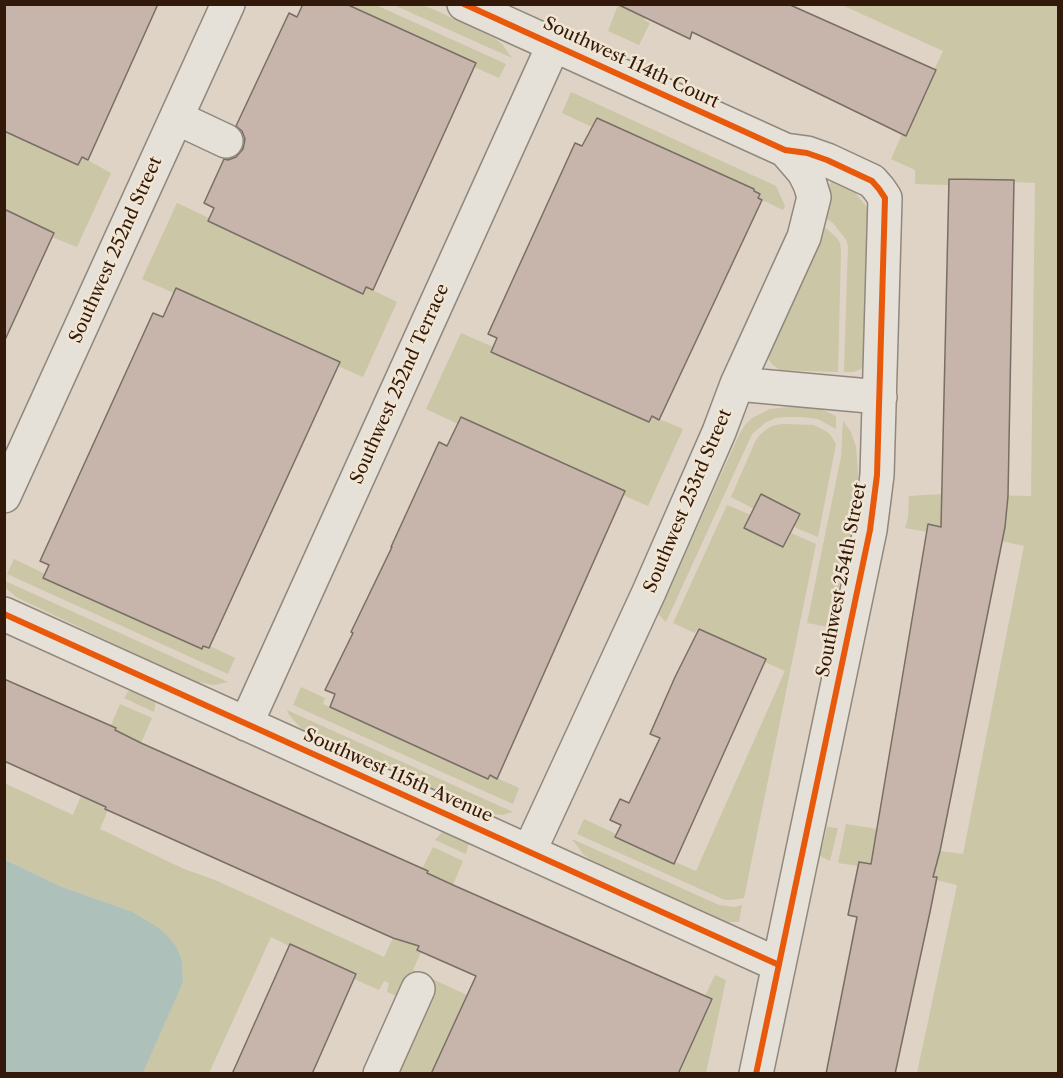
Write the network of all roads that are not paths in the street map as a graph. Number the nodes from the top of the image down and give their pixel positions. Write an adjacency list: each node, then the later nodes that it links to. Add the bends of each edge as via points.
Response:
1 (228, 4): 4 (street, Southwest 252nd Street)
2 (464, 4): 3 (street, Southwest 114th Court)
3 (554, 44): 6 (street, Southwest 114th Court); 11 (street, Southwest 252nd Terrace)
4 (177, 118): 5 (street); 9 (street, Southwest 252nd Street)
5 (226, 141)
6 (785, 150): 7 (street, Southwest 253rd Street, via 804,172 814,197 800,248); 8 (street, Southwest 254th Street, via 807,153 838,165 872,182 885,198)
7 (737, 384): 8 (street); 12 (street, Southwest 253rd Street, via 649,592)
8 (880, 397): 13 (street, Southwest 254th Street, via 870,530)
9 (4, 496)
10 (4, 614): 11 (street, Southwest 115th Avenue)
11 (246, 724): 12 (street, Southwest 115th Avenue)
12 (530, 852): 13 (street, Southwest 115th Avenue)
13 (779, 965): 16 (street, Southwest 254th Street)
14 (418, 989): 15 (street)
15 (380, 1074)
16 (756, 1074)

